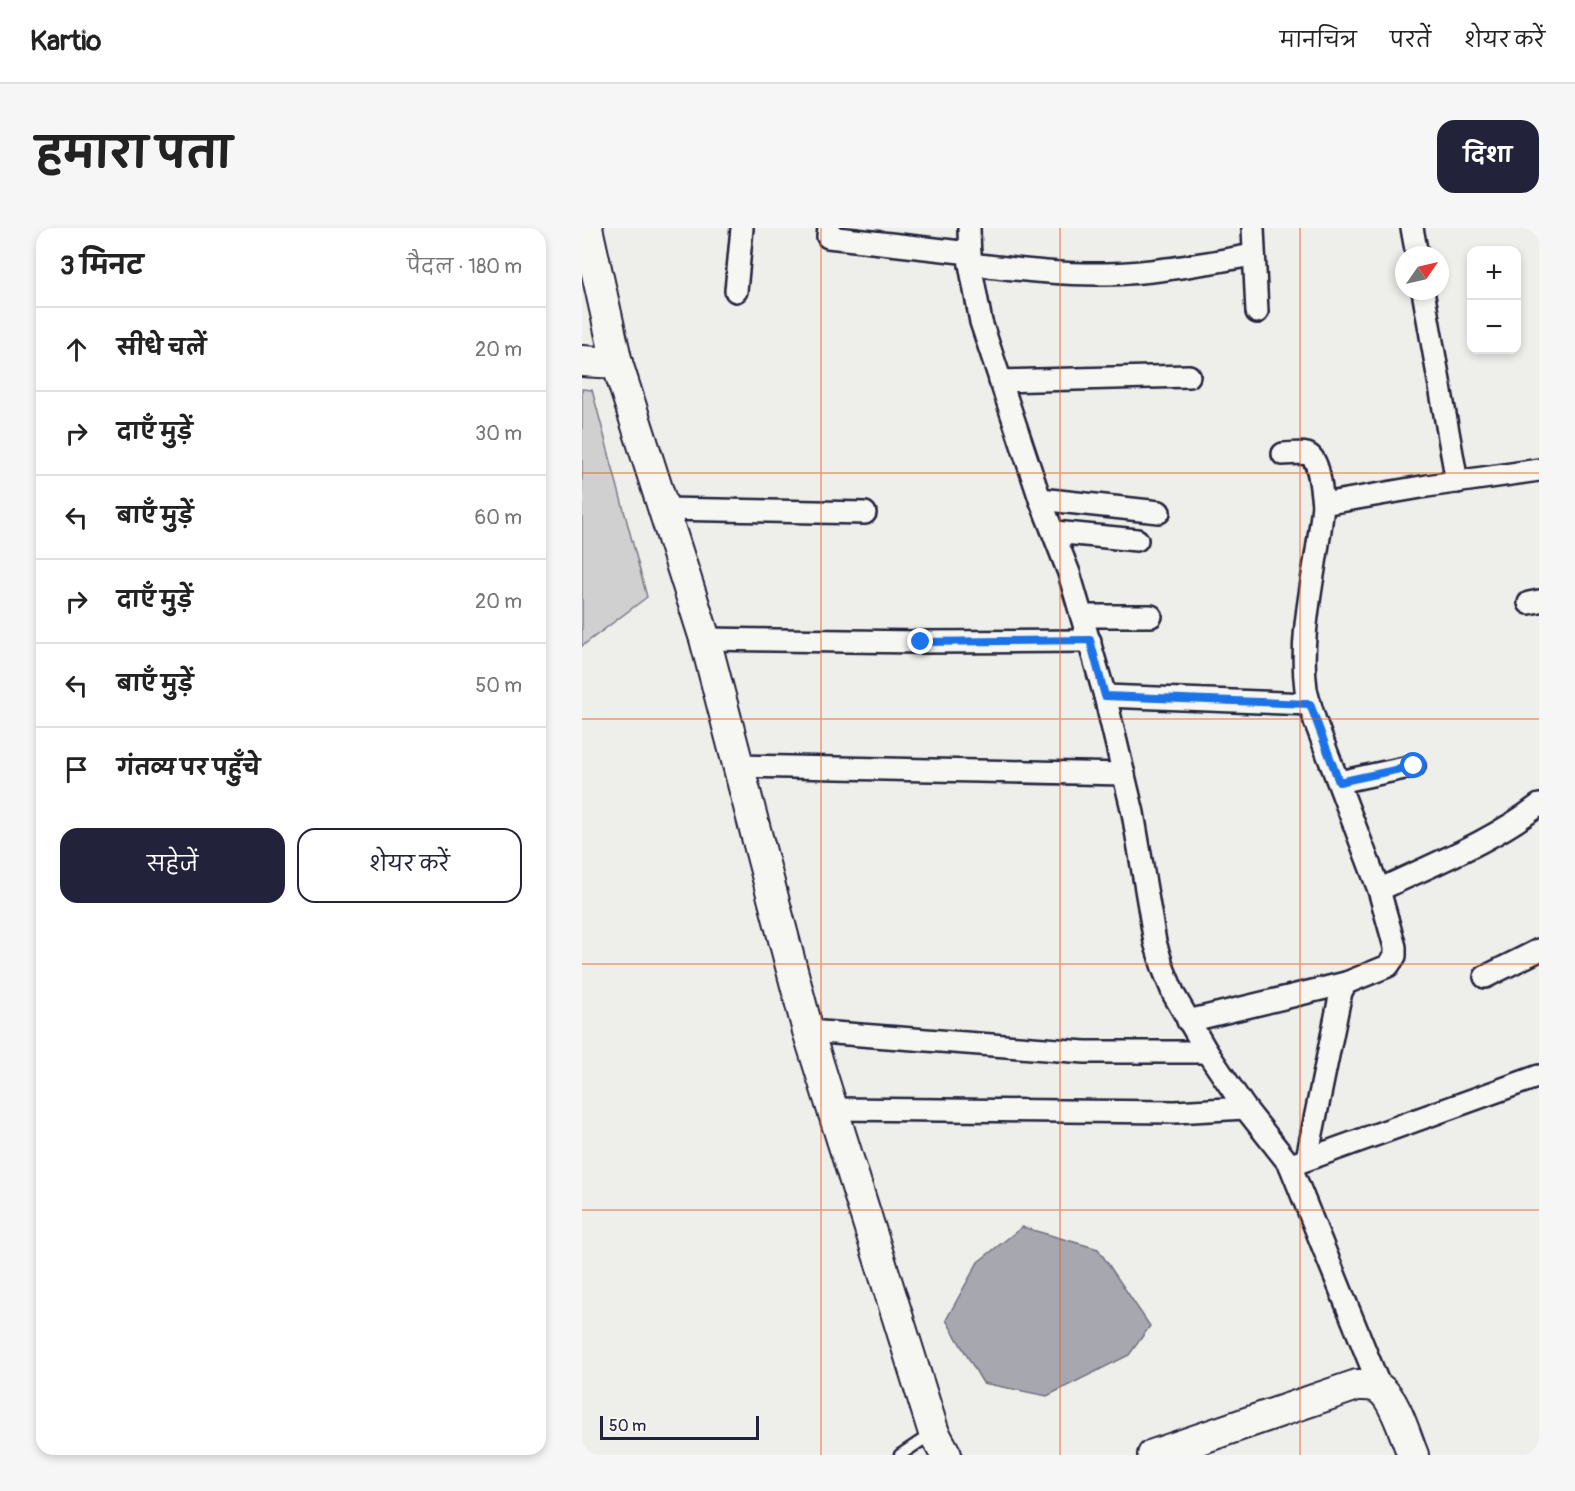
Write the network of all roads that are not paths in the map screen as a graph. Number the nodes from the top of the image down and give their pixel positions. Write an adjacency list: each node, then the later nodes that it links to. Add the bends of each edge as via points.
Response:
1 (587, 228): 15 (street)
2 (742, 228): 11 (street)
3 (829, 228): 7 (street, via 828,237)
4 (969, 228): 10 (street)
5 (1253, 228): 9 (street)
6 (1412, 228): 8 (street)
7 (911, 237): 10 (street)
8 (1415, 246)
9 (1254, 255): 10 (street, via 1108,274 1049,272); 13 (street)
10 (970, 258): 17 (street, via 981,322)
11 (736, 291)
12 (1425, 300): 20 (street)
13 (1257, 312)
14 (582, 361): 15 (street)
15 (617, 363): 23 (street)
16 (1189, 376): 17 (street)
17 (1000, 381): 21 (street)
18 (1282, 454): 22 (street, via 1307,454 1313,458)
19 (1539, 470): 20 (street)
20 (1457, 483): 22 (street)
21 (1040, 499): 24 (street); 26 (street)
22 (1323, 504): 33 (street, via 1307,618 1305,674)
23 (665, 509): 25 (street); 30 (street)
24 (1159, 512)
25 (865, 513)
26 (1054, 532): 27 (street); 28 (street)
27 (1137, 540)
28 (1083, 616): 29 (street); 31 (street)
29 (1151, 616)
30 (705, 639): 31 (street); 34 (street)
31 (1090, 640): 32 (street)
32 (1105, 696): 33 (street); 36 (street)
33 (1310, 704): 37 (street)
34 (737, 766): 36 (street); 44 (street)
35 (1414, 766): 37 (street)
36 (1124, 774): 43 (street, via 1158,951)
37 (1339, 782): 39 (street)
38 (1539, 805): 39 (street, via 1503,829)
39 (1379, 890): 42 (street, via 1395,956 1388,966)
40 (1539, 950): 41 (street)
41 (1485, 976)
42 (1346, 983): 43 (street); 49 (street)
43 (1188, 1021): 45 (street)
44 (808, 1031): 45 (street, via 1085,1052); 48 (street)
45 (1207, 1052): 47 (street)
46 (1539, 1076): 49 (street)
47 (1245, 1108): 48 (street, via 1176,1112); 49 (street)
48 (832, 1109): 51 (street)
49 (1298, 1162): 50 (street)
50 (1382, 1390): 53 (street, via 1370,1384 1357,1385); 54 (street)
51 (940, 1444): 52 (lane)
52 (900, 1455)
53 (1153, 1455)
54 (1413, 1455)

